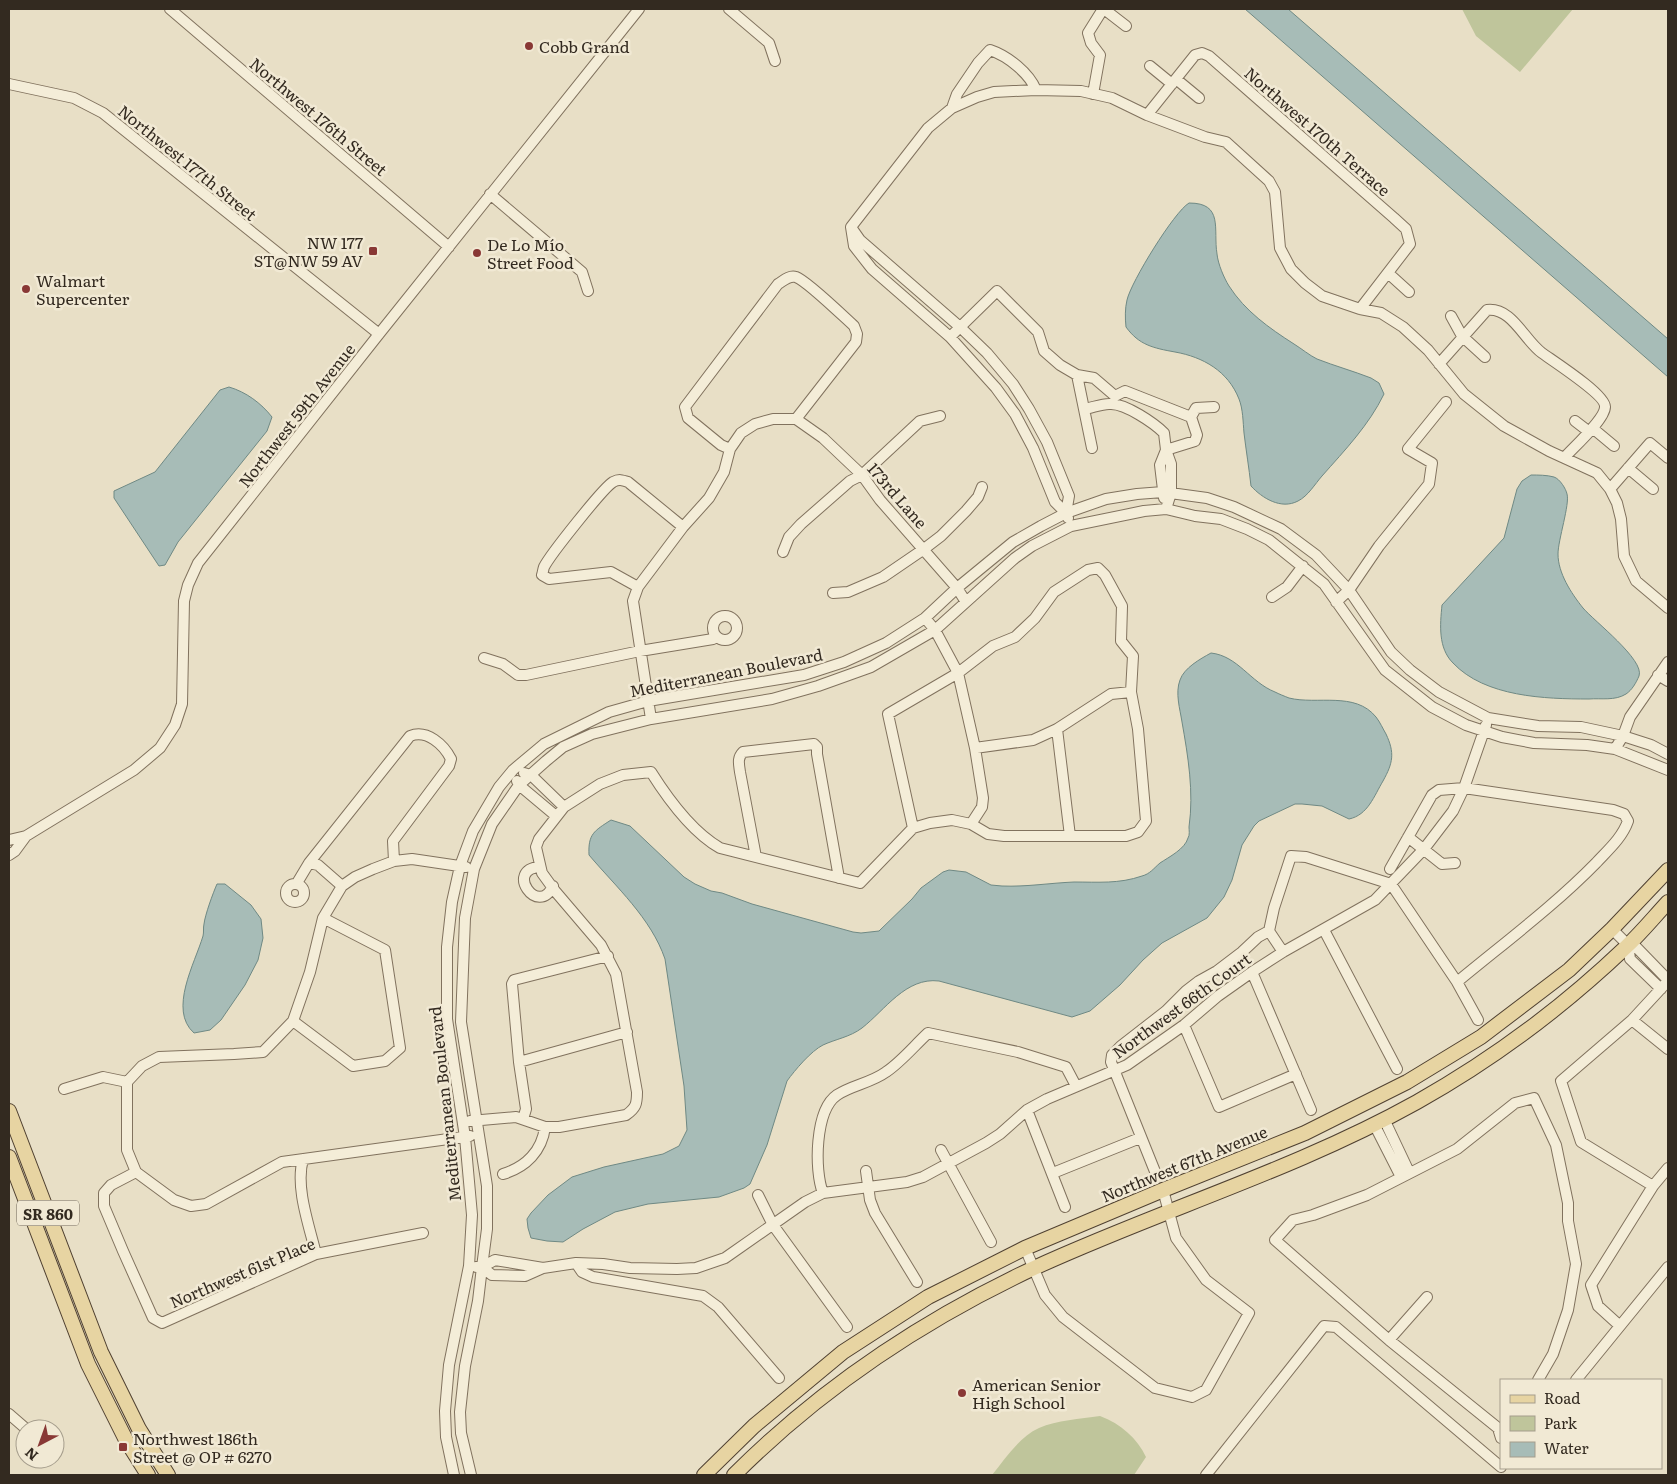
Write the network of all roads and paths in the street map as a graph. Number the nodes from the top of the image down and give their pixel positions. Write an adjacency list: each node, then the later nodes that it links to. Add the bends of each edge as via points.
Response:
1 (170, 9): 17 (street, Northwest 176th Street)
2 (639, 9): 15 (street, Northwest 59th Avenue)
3 (729, 9): 6 (street, via 770,44)
4 (1103, 9): 5 (street); 11 (street, via 1088,33 1100,56)
5 (1126, 26)
6 (775, 61)
7 (1150, 66): 8 (street)
8 (1174, 82): 12 (street); 14 (street); 18 (street, Northwest 170th Terrace, via 1195,55 1209,56 1406,229 1410,244)
9 (9, 84): 24 (street, Northwest 177th Street, via 74,98 103,113)
10 (1036, 90): 11 (street); 13 (street, via 994,92); 13 (street, via 1032,81 1002,54 990,50 957,94)
11 (1093, 94): 14 (street, via 1112,98)
12 (1199, 98)
13 (952, 108): 16 (street, via 928,128)
14 (1147, 115): 21 (street, via 1226,142 1244,157 1269,181 1275,192 1280,248 1291,269 1322,296)
15 (490, 194): 17 (street, Northwest 59th Avenue); 19 (street, via 582,272)
16 (851, 227): 23 (street, via 860,240); 26 (street, via 854,246 872,269)
17 (449, 247): 24 (street, Northwest 59th Avenue)
18 (1388, 273): 20 (street); 21 (street)
19 (588, 291)
20 (1409, 292)
21 (1360, 309): 28 (street, via 1380,313 1403,327)
22 (1451, 316): 25 (street)
23 (960, 326): 26 (street); 29 (street, via 997,291 1038,332 1044,351); 52 (street, via 987,353 1029,408 1069,496)
24 (379, 334): 94 (street, Northwest 59th Avenue, via 196,568 184,601 182,704 175,725 160,748 134,770)
25 (1462, 336): 27 (street); 28 (street); 38 (street, via 1487,310 1494,309 1507,315 1538,350 1605,402 1605,409)
26 (950, 337): 52 (street, via 1015,414 1055,502)
27 (1485, 357)
28 (1439, 364): 43 (street, via 1464,394 1504,426)
29 (1077, 375): 30 (street, via 1094,378); 33 (street)
30 (1116, 401): 33 (street); 35 (street, via 1125,391); 42 (street, via 1162,431 1166,437)
31 (1446, 402): 60 (street, via 1408,449 1432,463 1429,484 1379,546)
32 (1214, 407): 35 (street, via 1196,408)
33 (1084, 409): 40 (street)
34 (940, 416): 46 (street, via 920,421)
35 (1191, 417): 42 (street, via 1197,435 1195,441)
36 (796, 419): 41 (street, via 773,419 755,424 741,434); 41 (street, via 856,342 857,334 854,326 805,283 788,277 778,284 685,407 688,418); 46 (street, 173rd Lane, via 823,438)
37 (1575, 421): 38 (street)
38 (1588, 431): 39 (street, via 1596,431); 43 (street)
39 (1614, 446)
40 (1092, 448)
41 (730, 449): 54 (street, via 724,472 709,498)
42 (1166, 450): 50 (street, via 1171,464)
43 (1565, 458): 48 (street, via 1597,473)
44 (1668, 458): 45 (street, via 1650,443)
45 (1628, 468): 48 (street); 49 (street)
46 (862, 475): 55 (street, 173rd Lane); 56 (street, via 850,481 801,524 789,537)
47 (982, 487): 55 (street, via 966,511)
48 (1610, 489): 65 (street, via 1621,519 1624,556 1636,581)
49 (1653, 489)
50 (1167, 492): 51 (street); 52 (street, Mediterranean Boulevard, via 1106,499); 60 (street, Mediterranean Boulevard, via 1207,498 1281,528 1316,555)
51 (1166, 509): 53 (street, Mediterranean Boulevard, via 1144,510); 57 (street, Mediterranean Boulevard, via 1222,519 1270,540)
52 (1066, 513): 53 (street); 59 (street, Mediterranean Boulevard, via 1013,542)
53 (1071, 526): 63 (street, Mediterranean Boulevard, via 1015,558)
54 (682, 527): 58 (street); 58 (street, via 628,482 620,480 612,483 591,506 551,557 542,575 549,579 611,572)
55 (924, 549): 59 (street, 173rd Lane); 61 (street, via 883,577 848,592)
56 (783, 552)
57 (1303, 566): 62 (street, via 1287,587); 64 (street, Mediterranean Boulevard, via 1324,584)
58 (638, 587): 69 (street, via 633,601)
59 (957, 588): 63 (street, 173rd Lane); 66 (street, Mediterranean Boulevard)
60 (1349, 590): 64 (street); 77 (street, Mediterranean Boulevard, via 1391,652 1410,670 1439,692)
61 (833, 593)
62 (1272, 597)
63 (966, 602): 67 (street, Mediterranean Boulevard)
64 (1336, 602): 80 (street, Mediterranean Boulevard, via 1385,670 1432,707)
65 (1668, 608)
66 (925, 618): 67 (street); 76 (street, Mediterranean Boulevard, via 886,643 804,675)
67 (935, 630): 72 (street); 78 (street, Mediterranean Boulevard, via 871,667 818,686 772,698)
68 (716, 637): 69 (street)
69 (640, 651): 70 (street, via 526,675 518,675 503,664); 76 (street)
70 (484, 658)
71 (1668, 662): 73 (street)
72 (958, 673): 75 (street, via 993,646 1014,636 1035,618 1054,592 1088,570 1098,568 1122,606 1121,641 1133,656); 82 (street); 93 (street, via 888,714)
73 (1658, 675): 74 (street); 81 (street, via 1630,717)
74 (1668, 681)
75 (1131, 692): 79 (street, via 1111,694); 95 (street, via 1138,729 1146,821 1138,832 1126,836)
76 (648, 701): 78 (street); 85 (street, Mediterranean Boulevard, via 609,712 575,727 544,744)
77 (1488, 718): 80 (street, Northwest 66th Court); 81 (street, Mediterranean Boulevard, via 1538,726 1581,727)
78 (651, 719): 87 (street, Mediterranean Boulevard, via 592,734 563,747)
79 (1057, 729): 82 (street, via 1033,740); 95 (street)
80 (1484, 731): 83 (street, Mediterranean Boulevard, via 1534,743); 89 (street, Northwest 66th Court)
81 (1623, 736): 83 (street); 84 (street, Mediterranean Boulevard)
82 (975, 748): 92 (street, via 983,798 982,807)
83 (1615, 749): 86 (street, Mediterranean Boulevard)
84 (1668, 754)
85 (513, 770): 87 (street); 88 (street); 104 (street, Mediterranean Boulevard, via 472,831)
86 (1668, 770)
87 (531, 774): 88 (street, Mediterranean Boulevard); 90 (street)
88 (519, 785): 91 (street); 106 (street, Mediterranean Boulevard, via 492,824)
89 (1464, 788): 96 (street, via 1440,790 1432,795); 98 (street, Northwest 66th Court, via 1453,811); 124 (street, via 1612,810 1624,814 1628,821 1616,842 1570,889)
90 (564, 807): 91 (street); 100 (street, via 600,784 623,776 651,772 670,801 710,842 720,848)
91 (556, 816): 105 (street, via 536,847)
92 (971, 824): 93 (street, via 952,820); 95 (street, via 988,834 1004,836)
93 (913, 828): 109 (street, via 860,883)
94 (26, 836): 97 (street, Northwest 59th Avenue); 99 (street, Northwest 59th Avenue)
95 (1070, 836)
96 (1408, 837): 98 (street); 107 (street)
97 (9, 840)
98 (1424, 849): 103 (street, via 1442,864); 111 (street, Northwest 66th Court)
99 (9, 855)
100 (756, 857): 109 (street); 109 (street, via 738,758 743,752 814,744)
101 (394, 861): 102 (street, via 393,841 451,759 446,749 429,736 418,733 410,736); 104 (street, via 412,859); 112 (street)
102 (309, 863): 110 (street); 112 (street, via 318,865)
103 (1455, 863)
104 (460, 866): 106 (street); 146 (street, Mediterranean Boulevard, via 447,947 447,1019)
105 (540, 866): 113 (street); 113 (street, via 531,868 525,875 525,888 540,896)
106 (474, 869): 144 (street, Mediterranean Boulevard, via 465,918 461,1022)
107 (1390, 869)
108 (1668, 870): 116 (main road, Northwest 67th Avenue)
109 (839, 878)
110 (298, 883)
111 (1391, 884): 117 (street, Northwest 66th Court, via 1375,900); 118 (street, via 1306,857 1291,856); 124 (street)
112 (342, 886): 115 (street)
113 (553, 886): 121 (street)
114 (1668, 902): 119 (main road)
115 (323, 918): 128 (street, via 310,972); 128 (street, via 385,950 400,1048 385,1061 354,1066)
116 (1612, 929): 119 (street); 139 (main road, Northwest 67th Avenue, via 1569,970 1481,1037)
117 (1324, 930): 120 (street, Northwest 66th Court); 133 (street)
118 (1269, 931): 120 (street); 134 (street, via 1186,991 1166,1011 1120,1046 1112,1054 1110,1062)
119 (1628, 945): 123 (street, via 1636,948); 125 (street, via 1630,959); 145 (main road, via 1582,986 1491,1056)
120 (1283, 952): 122 (street, Northwest 66th Court)
121 (608, 956): 130 (street, via 616,974); 132 (street, via 514,980)
122 (1252, 972): 129 (street, Northwest 66th Court); 135 (street)
123 (1668, 980): 125 (street)
124 (1457, 982): 126 (street)
125 (1661, 989): 127 (street)
126 (1478, 1020)
127 (1632, 1020): 131 (street); 162 (street, via 1561,1081 1582,1142)
128 (293, 1021): 136 (street, via 263,1052 159,1057 142,1066)
129 (1184, 1025): 134 (street, Northwest 66th Court); 135 (street, via 1219,1107)
130 (626, 1032): 132 (street); 147 (street, via 637,1092 634,1110 626,1115)
131 (1668, 1049)
132 (519, 1062): 143 (street, via 526,1108)
133 (1397, 1069)
134 (1115, 1071): 137 (street, Northwest 66th Court); 150 (street)
135 (1296, 1074): 141 (street)
136 (127, 1082): 138 (street, via 103,1077); 157 (street, via 127,1150)
137 (1076, 1086): 140 (street, Northwest 66th Court); 165 (street, via 1066,1068 1018,1052 928,1033 885,1073 838,1094 829,1102 820,1129 816,1157)
138 (64, 1089)
139 (1369, 1101): 145 (main road); 164 (main road, Northwest 67th Avenue, via 1305,1133)
140 (1027, 1110): 154 (street, Northwest 66th Court, via 1000,1134); 158 (street)
141 (1311, 1110)
142 (9, 1111): 182 (main road, SR 860)
143 (523, 1119): 144 (street); 147 (street)
144 (476, 1120): 146 (street); 148 (street, Mediterranean Boulevard)
145 (1379, 1121): 161 (street); 168 (main road, via 1313,1153)
146 (463, 1123): 149 (street, Mediterranean Boulevard)
147 (545, 1127): 159 (street, via 536,1153 513,1171)
148 (479, 1135): 149 (street); 176 (street, Mediterranean Boulevard, via 487,1186 487,1229)
149 (465, 1136): 153 (street); 175 (street, Mediterranean Boulevard, via 472,1215)
150 (1140, 1138): 158 (street); 160 (street)
151 (941, 1150): 154 (street)
152 (9, 1157): 183 (main road, SR 860)
153 (303, 1159): 157 (street, via 282,1162 206,1204 191,1206 174,1200); 173 (street, via 300,1170 304,1208)
154 (948, 1164): 163 (street, Northwest 66th Court, via 908,1182); 171 (street)
155 (1668, 1168): 162 (street)
156 (866, 1171): 163 (street)
157 (136, 1172): 173 (street, Northwest 61st Place, via 111,1185 104,1193 104,1206 153,1318 162,1323)
158 (1053, 1173): 167 (street)
159 (503, 1174)
160 (1156, 1174)
161 (1405, 1174): 186 (street, via 1367,1195 1313,1216 1293,1220 1275,1240); 188 (street, via 1457,1148 1516,1103 1534,1098 1556,1145 1576,1264 1568,1310 1553,1354)
162 (1653, 1186): 185 (street, via 1591,1285 1598,1306)
163 (867, 1187): 165 (street, Northwest 66th Court); 180 (street, via 875,1213)
164 (1163, 1190): 168 (street); 172 (main road, Northwest 67th Avenue)
165 (823, 1193): 169 (street, Northwest 66th Court)
166 (758, 1195): 169 (street)
167 (1065, 1207)
168 (1168, 1212): 179 (main road); 179 (street, via 1176,1238 1206,1280 1249,1312 1206,1390 1192,1397 1155,1388 1063,1316 1045,1295)
169 (773, 1225): 174 (street, Northwest 66th Court, via 725,1258 696,1268 630,1268); 184 (street)
170 (423, 1233): 173 (street, Northwest 61st Place)
171 (991, 1242)
172 (1025, 1248): 179 (street); 196 (main road, Northwest 67th Avenue, via 928,1297 843,1352 754,1426)
173 (316, 1254)
174 (576, 1263): 178 (street, Northwest 66th Court); 187 (street, via 582,1272 593,1277 703,1296)
175 (469, 1266): 176 (street); 194 (street, Mediterranean Boulevard, via 449,1365 445,1411 446,1437)
176 (482, 1267): 178 (street, via 495,1260); 178 (street, via 492,1275 525,1276); 195 (street, Mediterranean Boulevard, via 460,1412)
177 (1668, 1267): 185 (street)
178 (543, 1268)
179 (1034, 1268): 197 (main road, via 946,1312 854,1372 759,1450)
180 (917, 1282)
181 (1426, 1297): 186 (street)
182 (87, 1316): 183 (main road); 193 (main road, SR 860, via 135,1420)
183 (71, 1322): 192 (main road, SR 860, via 126,1440)
184 (846, 1326)
185 (1620, 1326): 189 (street)
186 (1389, 1340): 190 (street)
187 (780, 1378)
188 (1539, 1379)
189 (1577, 1379)
190 (1500, 1431)
191 (1500, 1468): 198 (street, via 1336,1327 1324,1326)
192 (148, 1475)
193 (168, 1475)
194 (454, 1475)
195 (471, 1475)
196 (704, 1475)
197 (734, 1475)
198 (1206, 1475)

